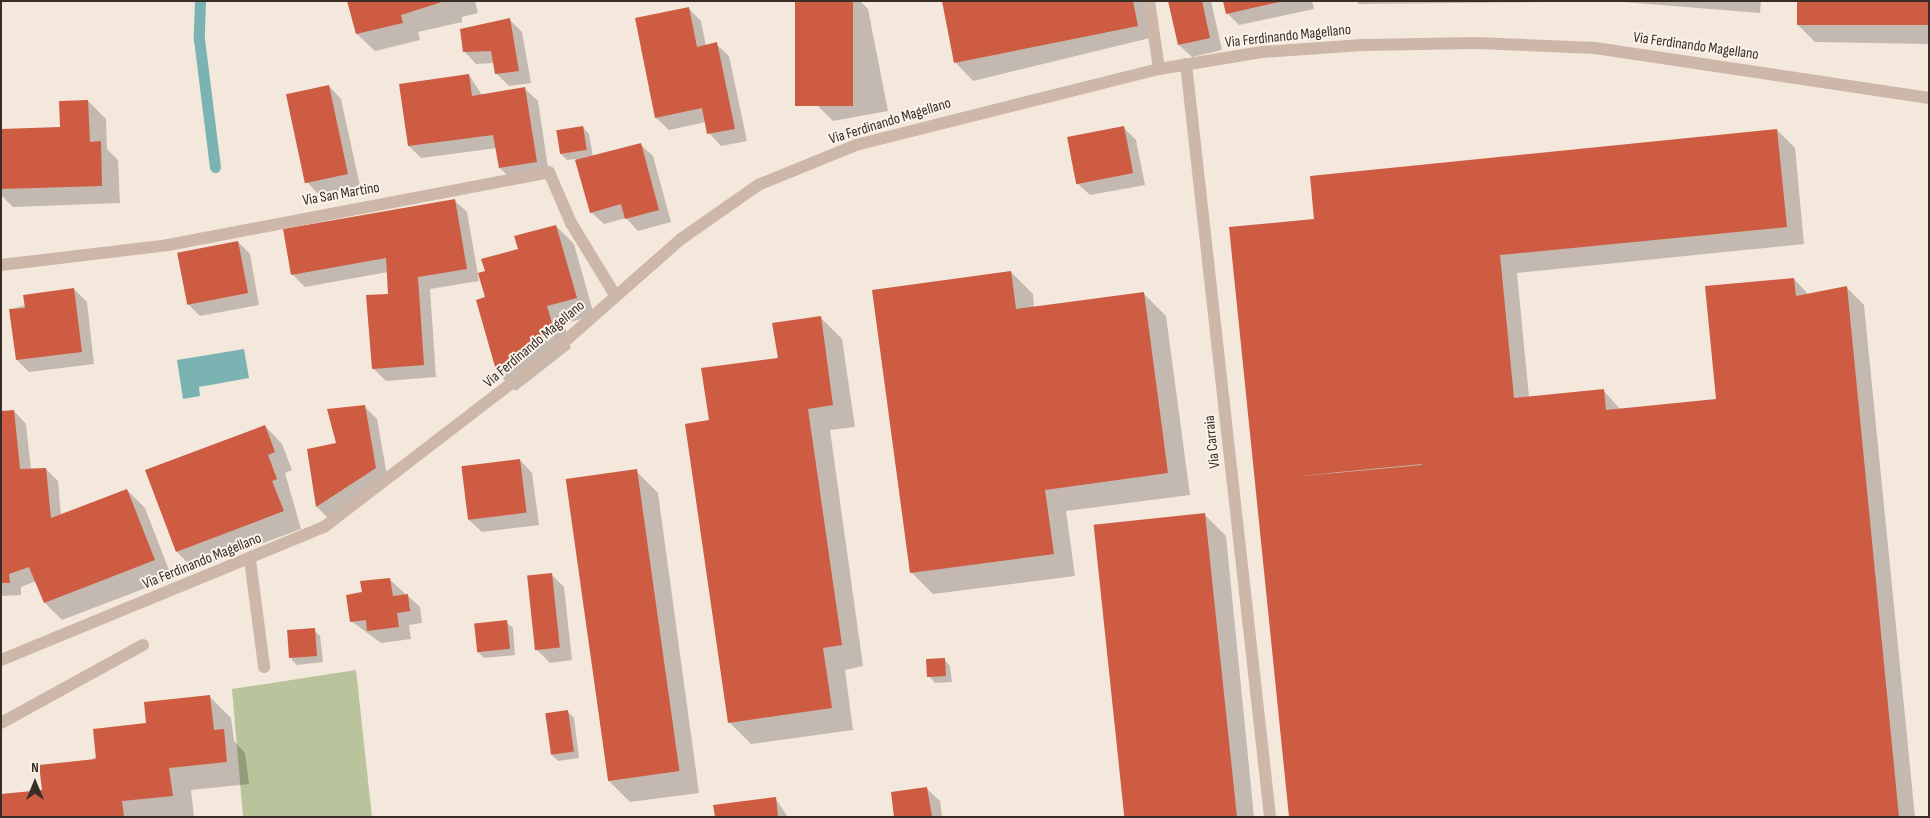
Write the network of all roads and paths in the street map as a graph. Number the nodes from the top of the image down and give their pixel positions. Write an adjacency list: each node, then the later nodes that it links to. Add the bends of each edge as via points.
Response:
1 (1149, 1): 3 (street)
2 (1186, 64): 3 (street, Via Ferdinando Magellano); 4 (street, Via Ferdinando Magellano, via 1363,45 1496,44 1594,48); 12 (street, Via Carraia)
3 (1159, 69): 6 (street, Via Ferdinando Magellano, via 856,145 767,182 681,239)
4 (1929, 98)
5 (1, 265): 6 (street, Via San Martino, via 168,246 549,172 571,223)
6 (615, 295): 7 (street, Via Ferdinando Magellano, via 488,403 324,527)
7 (250, 560): 9 (street, Via Ferdinando Magellano); 10 (street)
8 (143, 645): 11 (street)
9 (1, 660)
10 (264, 667)
11 (1, 723)
12 (1270, 817)

